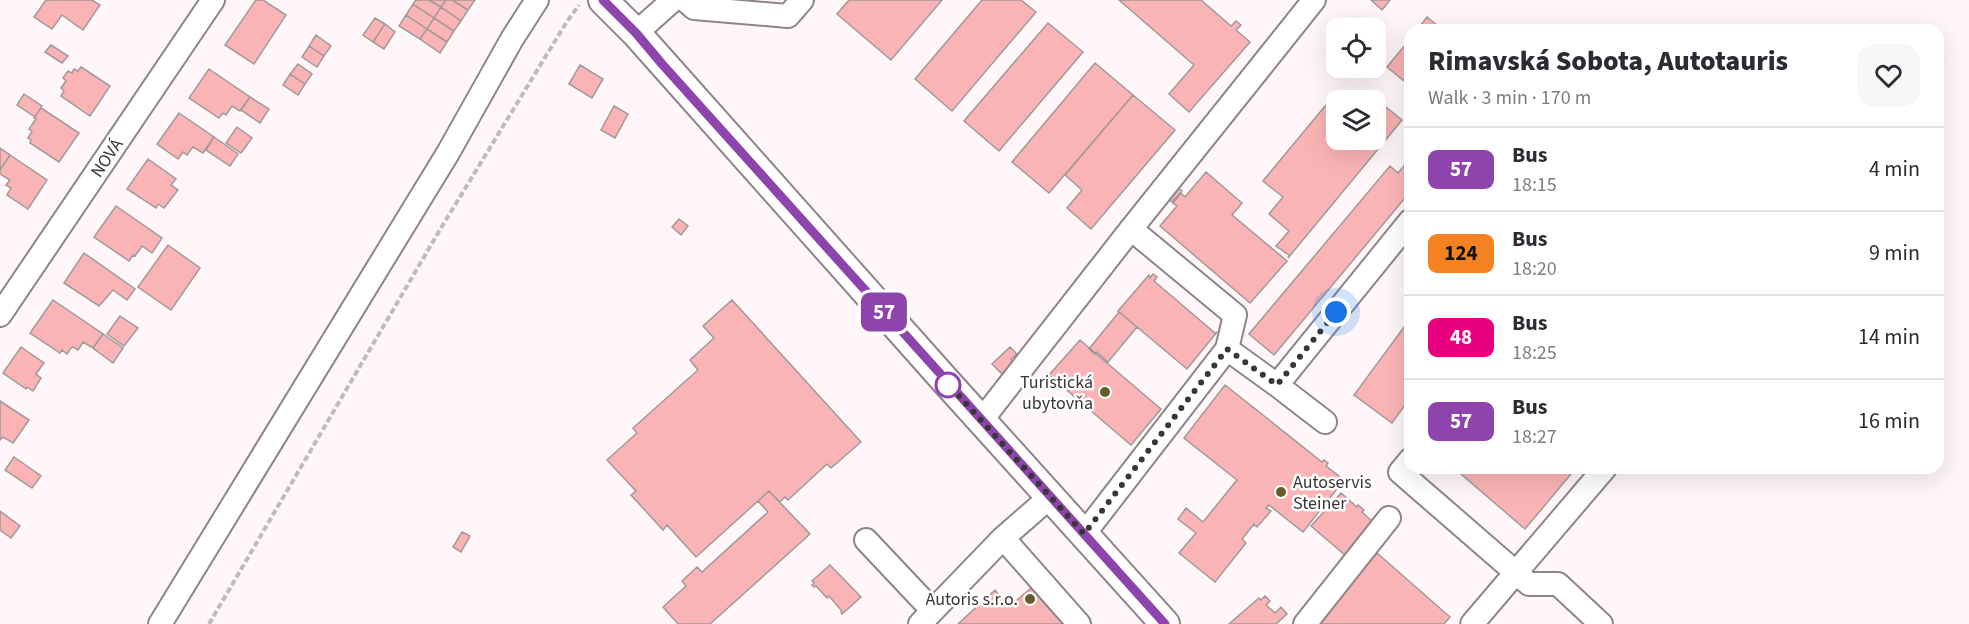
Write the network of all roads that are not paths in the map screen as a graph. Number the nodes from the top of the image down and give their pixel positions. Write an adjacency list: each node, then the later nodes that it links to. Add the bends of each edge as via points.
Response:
1 (213, 0): 11 (street, NOVÁ)
2 (537, 0): 25 (street)
3 (673, 0): 8 (street)
4 (685, 0): 5 (street, via 694,8 788,16)
5 (802, 0)
6 (1314, 0): 10 (street)
7 (592, 1): 8 (main road)
8 (636, 33): 14 (main road)
9 (1404, 228): 13 (street)
10 (1131, 230): 12 (street, via 1235,315); 14 (street)
11 (0, 315)
12 (1227, 349): 13 (street); 20 (street)
13 (1277, 385): 15 (street)
14 (981, 421): 18 (main road)
15 (1325, 422)
16 (1404, 467): 23 (street, via 1400,472)
17 (1600, 474): 23 (street)
18 (1050, 497): 20 (main road); 21 (street)
19 (1389, 518): 28 (street)
20 (1084, 534): 27 (main road)
21 (1003, 538): 24 (street); 26 (street)
22 (866, 540): 24 (street)
23 (1517, 573): 29 (street); 30 (street, via 1531,584 1558,584)
24 (926, 617)
25 (160, 624)
26 (1079, 624)
27 (1165, 624)
28 (1305, 624)
29 (1472, 624)
30 (1601, 624)

